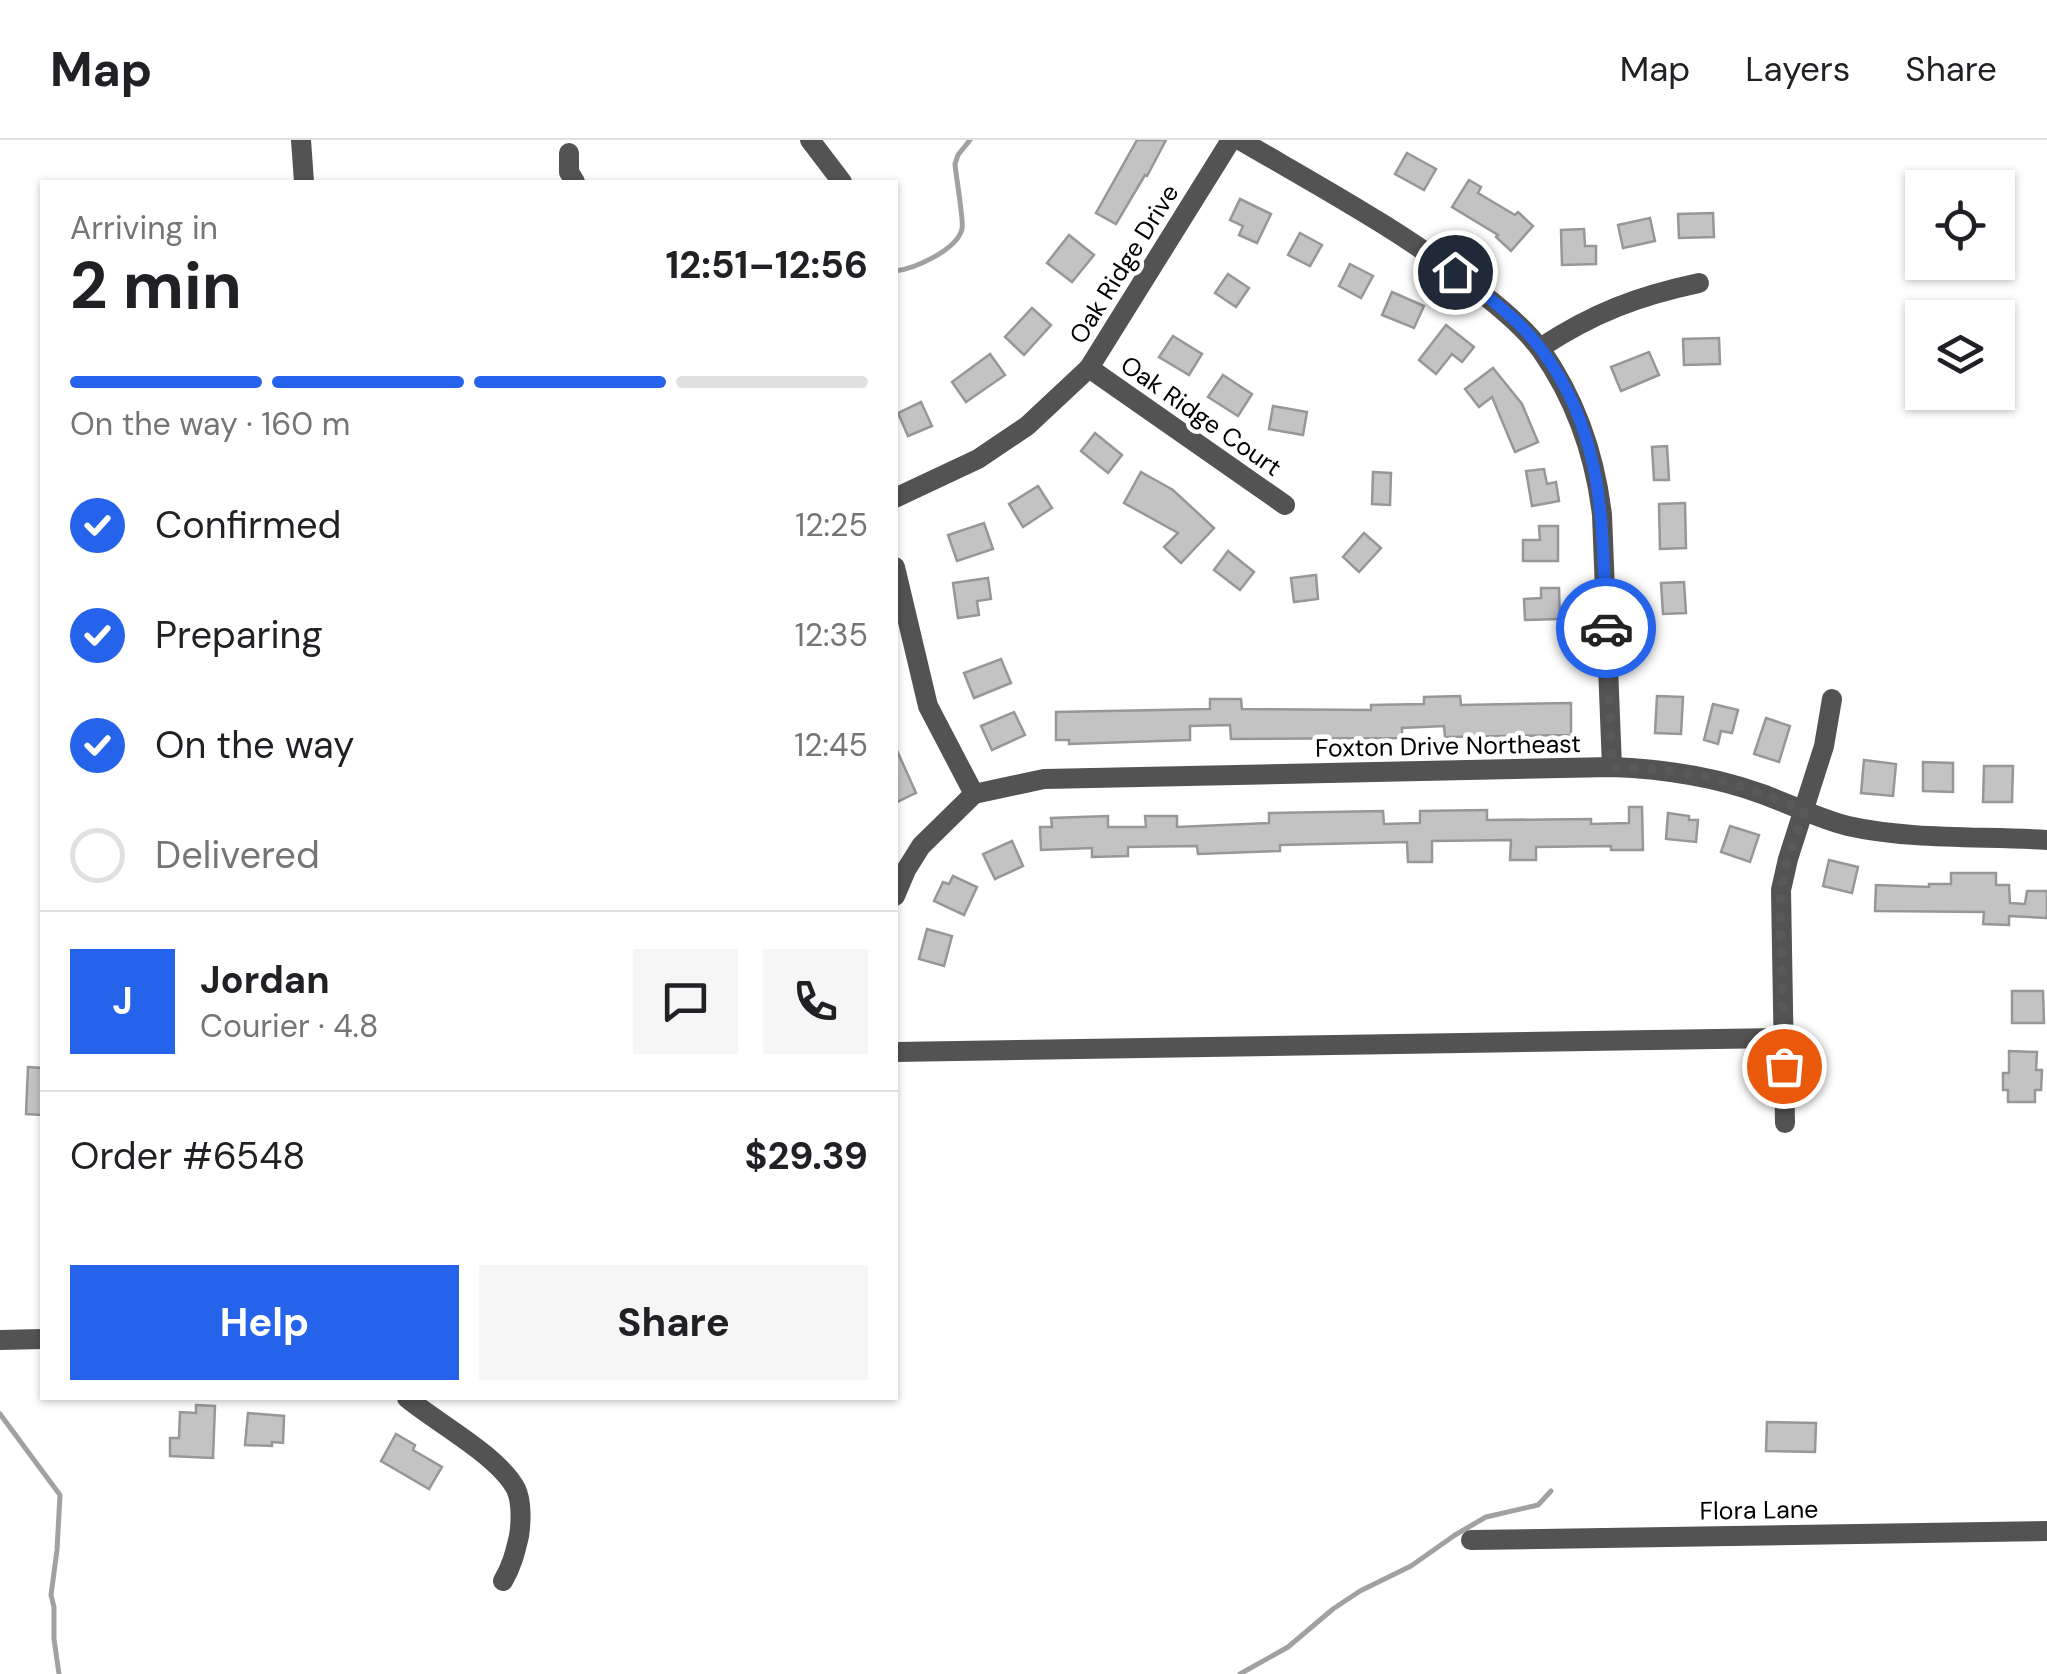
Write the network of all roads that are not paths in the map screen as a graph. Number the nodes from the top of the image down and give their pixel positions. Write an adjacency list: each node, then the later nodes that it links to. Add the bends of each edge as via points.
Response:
1 (301, 140): 6 (street)
2 (810, 140): 8 (street)
3 (1231, 140): 11 (street, Oak Ridge Drive)
4 (1240, 140): 10 (street, via 1408,238 1507,313)
5 (568, 152): 7 (street)
6 (304, 180)
7 (573, 180)
8 (840, 180)
9 (1699, 282): 10 (street, via 1603,311)
10 (1540, 348): 16 (street, via 1569,396 1597,476)
11 (1089, 368): 12 (street, Oak Ridge Drive, via 1027,426 978,459); 13 (street, Oak Ridge Court)
12 (898, 497)
13 (1285, 505)
14 (898, 579): 17 (street, via 928,706)
15 (1832, 699): 18 (street)
16 (1612, 768): 17 (street, Foxton Drive Northeast, via 1044,779); 18 (street, Foxton Drive Northeast, via 1701,776)
17 (974, 794): 20 (street, via 922,846)
18 (1805, 810): 19 (street, Foxton Drive Northeast, via 1864,830); 21 (street, via 1780,890)
19 (2047, 840)
20 (898, 889)
21 (1784, 1038): 22 (street); 23 (street)
22 (898, 1052)
23 (1785, 1123)
24 (40, 1339): 25 (street)
25 (0, 1340)
26 (409, 1400): 29 (street, via 493,1460 516,1490 520,1530)
27 (2047, 1531): 28 (street, Flora Lane)
28 (1471, 1540)
29 (503, 1581)

